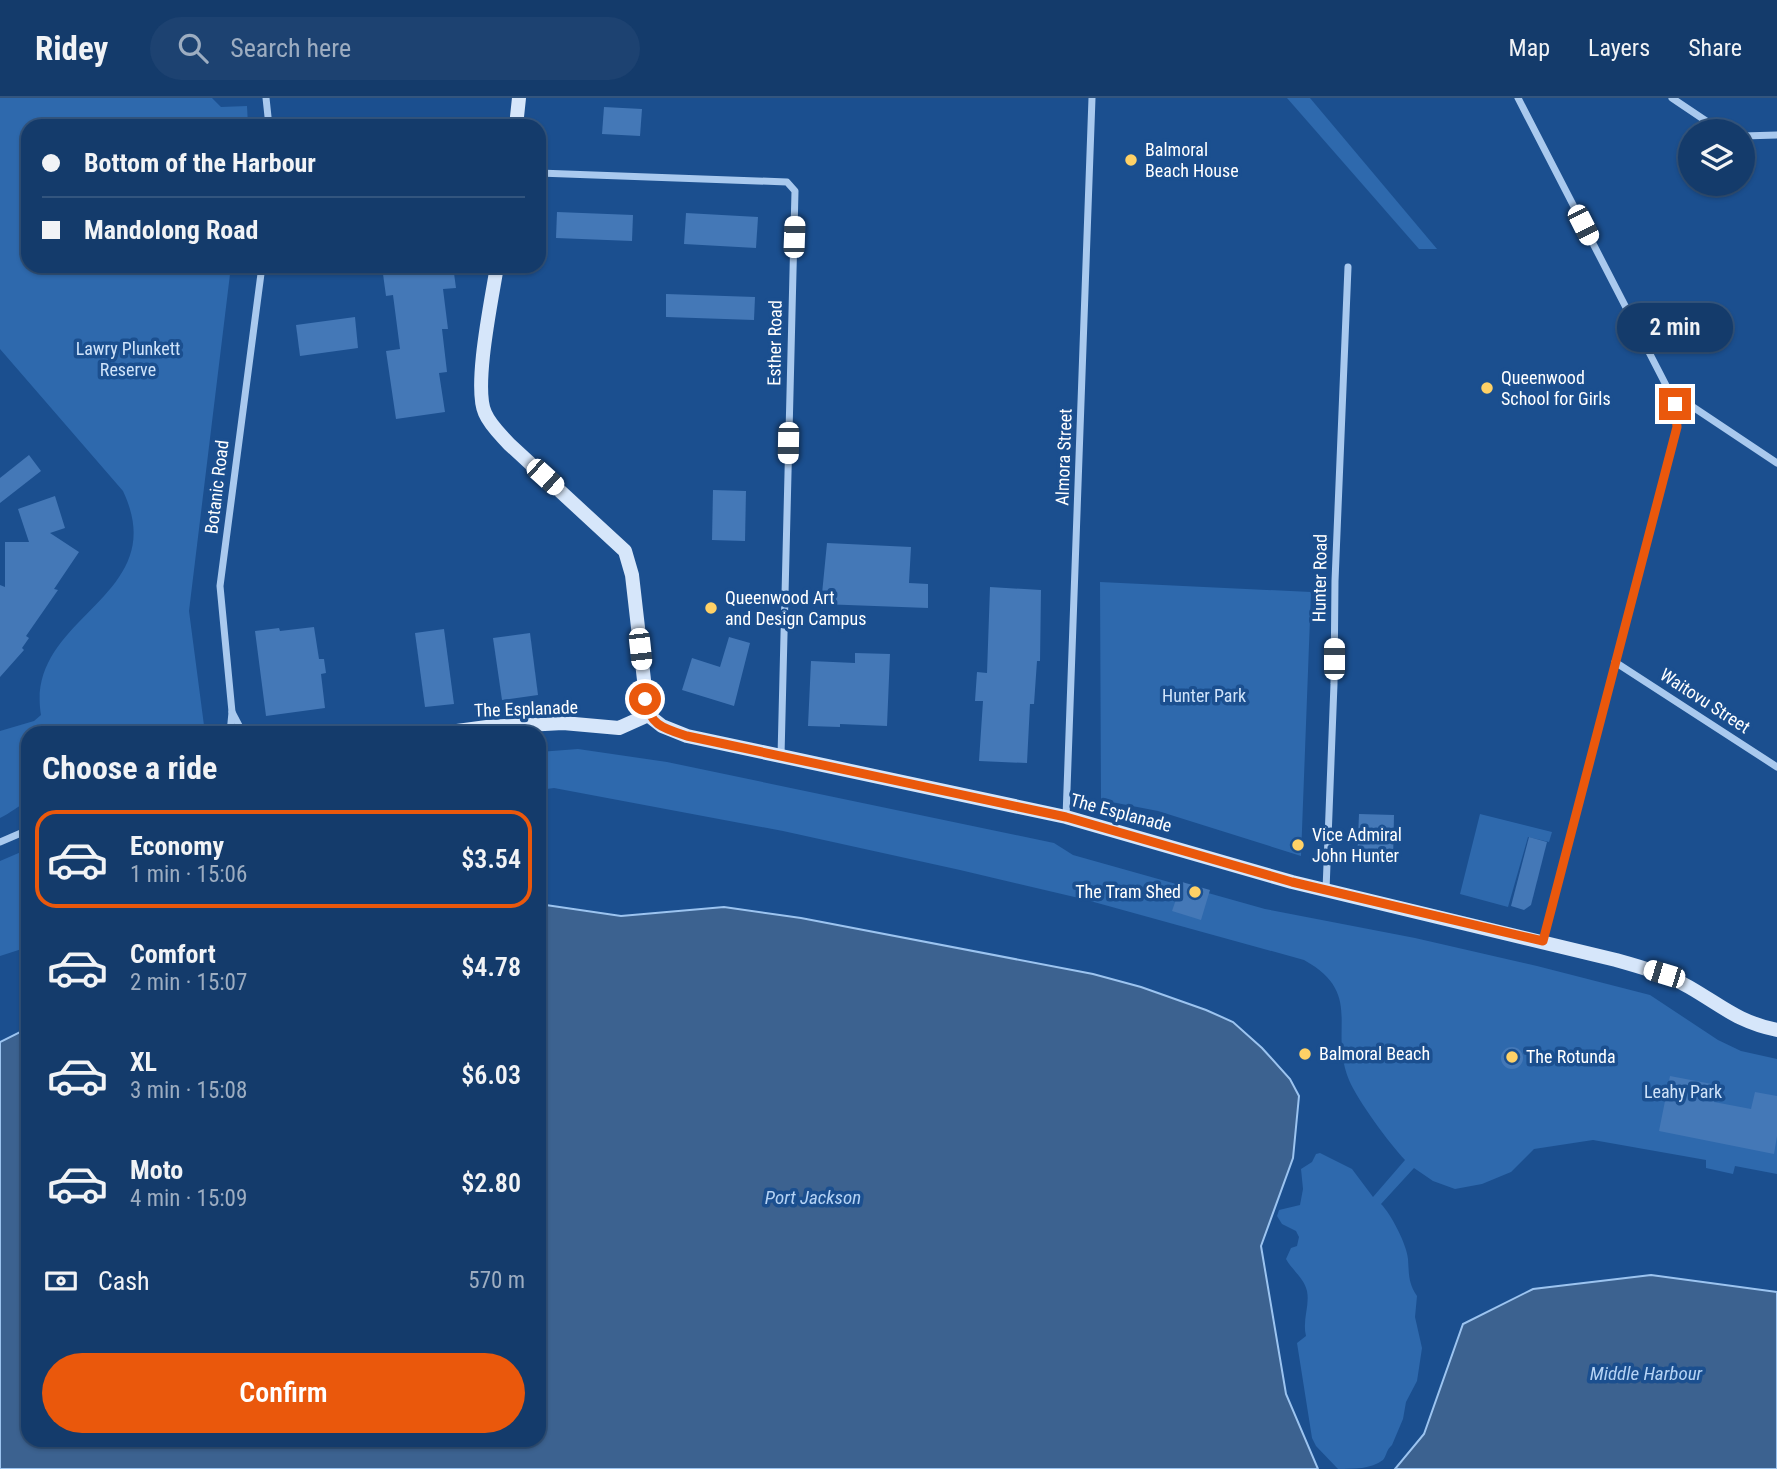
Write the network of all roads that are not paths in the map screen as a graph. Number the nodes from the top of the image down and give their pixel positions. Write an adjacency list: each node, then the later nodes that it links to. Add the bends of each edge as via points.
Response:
1 (266, 98): 6 (street)
2 (519, 98): 7 (street)
3 (1092, 98): 25 (street, Almora Street)
4 (1518, 98): 15 (street)
5 (1672, 98): 8 (street)
6 (268, 119)
7 (517, 119)
8 (1703, 119)
9 (1777, 135): 10 (street)
10 (1755, 136)
11 (546, 173): 23 (street, Esther Road, via 787,182 795,191)
12 (1348, 267): 28 (street, Hunter Road)
13 (261, 273): 18 (street, Botanic Road, via 220,586)
14 (496, 273): 19 (street, via 481,380 482,404 491,424 509,444 625,551 632,575)
15 (1669, 391): 16 (street); 17 (street, via 1677,427)
16 (1777, 463)
17 (1615, 662): 24 (street, Waitovu Street); 29 (street)
18 (232, 712): 20 (street, Botanic Road); 21 (street, Botanic Road)
19 (648, 715): 22 (street, The Esplanade, via 619,728 563,723); 23 (street, The Esplanade, via 687,736)
20 (230, 726)
21 (239, 726)
22 (506, 726)
23 (781, 756): 25 (street, The Esplanade)
24 (1777, 767)
25 (1066, 817): 28 (street, The Esplanade)
26 (21, 833): 27 (street)
27 (0, 842)
28 (1326, 890): 29 (street, The Esplanade)
29 (1543, 941): 30 (street, The Esplanade, via 1664,974 1732,1016)
30 (1777, 1030)

